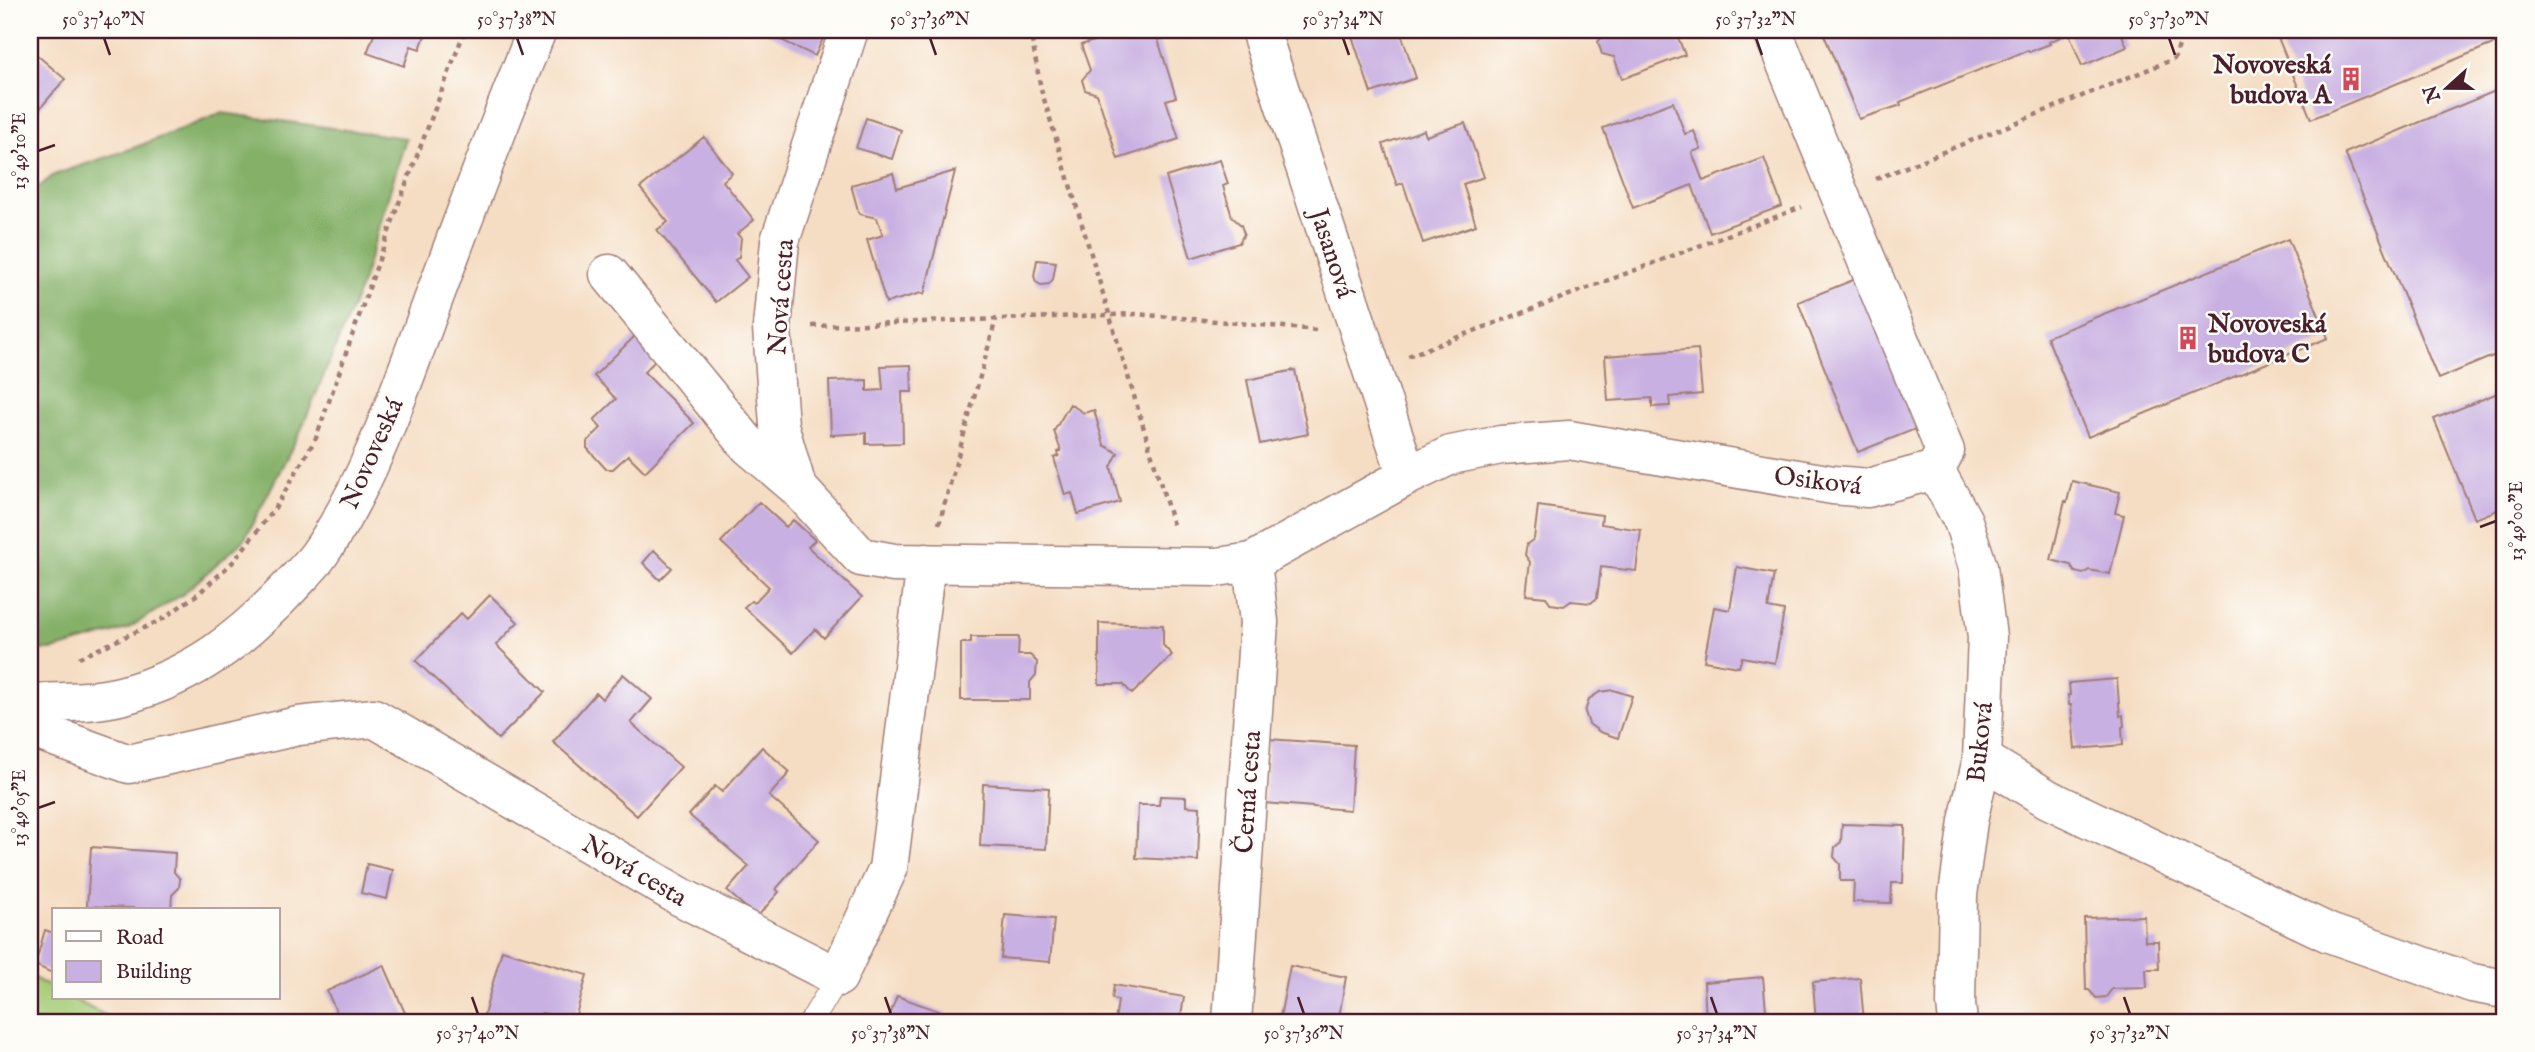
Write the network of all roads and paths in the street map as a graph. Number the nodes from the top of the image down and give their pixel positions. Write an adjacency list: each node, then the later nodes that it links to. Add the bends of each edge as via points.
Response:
1 (465, 30): 22 (path, via 316,438 277,505 234,561 199,593 161,620)
2 (537, 30): 23 (street, Novoveská, via 392,410 351,502 318,557 230,645 169,681 122,696)
3 (849, 30): 12 (street, Nová cesta, via 780,242)
4 (1030, 30): 10 (path, via 1041,89)
5 (1260, 30): 13 (street, Jasanová)
6 (1772, 30): 8 (street)
7 (2185, 30): 8 (path, via 2174,58)
8 (1839, 193): 14 (path); 15 (street, via 1945,451)
9 (609, 274): 17 (street, Nová cesta, via 749,446)
10 (1109, 314): 11 (path); 13 (path); 21 (path)
11 (996, 319): 12 (path); 18 (path)
12 (772, 328): 17 (street, Nová cesta, via 779,425)
13 (1359, 333): 14 (street, Jasanová)
14 (1372, 370): 16 (street, Jasanová)
15 (1935, 470): 16 (street, Osiková, via 1868,488 1569,440 1501,445 1451,455); 25 (street, Buková, via 1963,521 1978,567 1987,637)
16 (1407, 476): 19 (street, Osiková)
17 (797, 487): 20 (street, Nová cesta, via 861,557)
18 (939, 522)
19 (1252, 562): 21 (street, Nová cesta); 29 (street, Černá cesta, via 1259,622)
20 (926, 563): 21 (street, Nová cesta); 26 (street, via 888,869)
21 (1185, 566)
22 (74, 660)
23 (30, 703)
24 (30, 728): 26 (street, Nová cesta, via 130,764 298,726 374,718 681,897)
25 (1982, 759): 27 (street, via 2048,800 2329,933 2472,983); 30 (street, Buková, via 1958,895)
26 (838, 977): 28 (lane)
27 (2505, 989)
28 (811, 1022)
29 (1232, 1022)
30 (1958, 1022)

